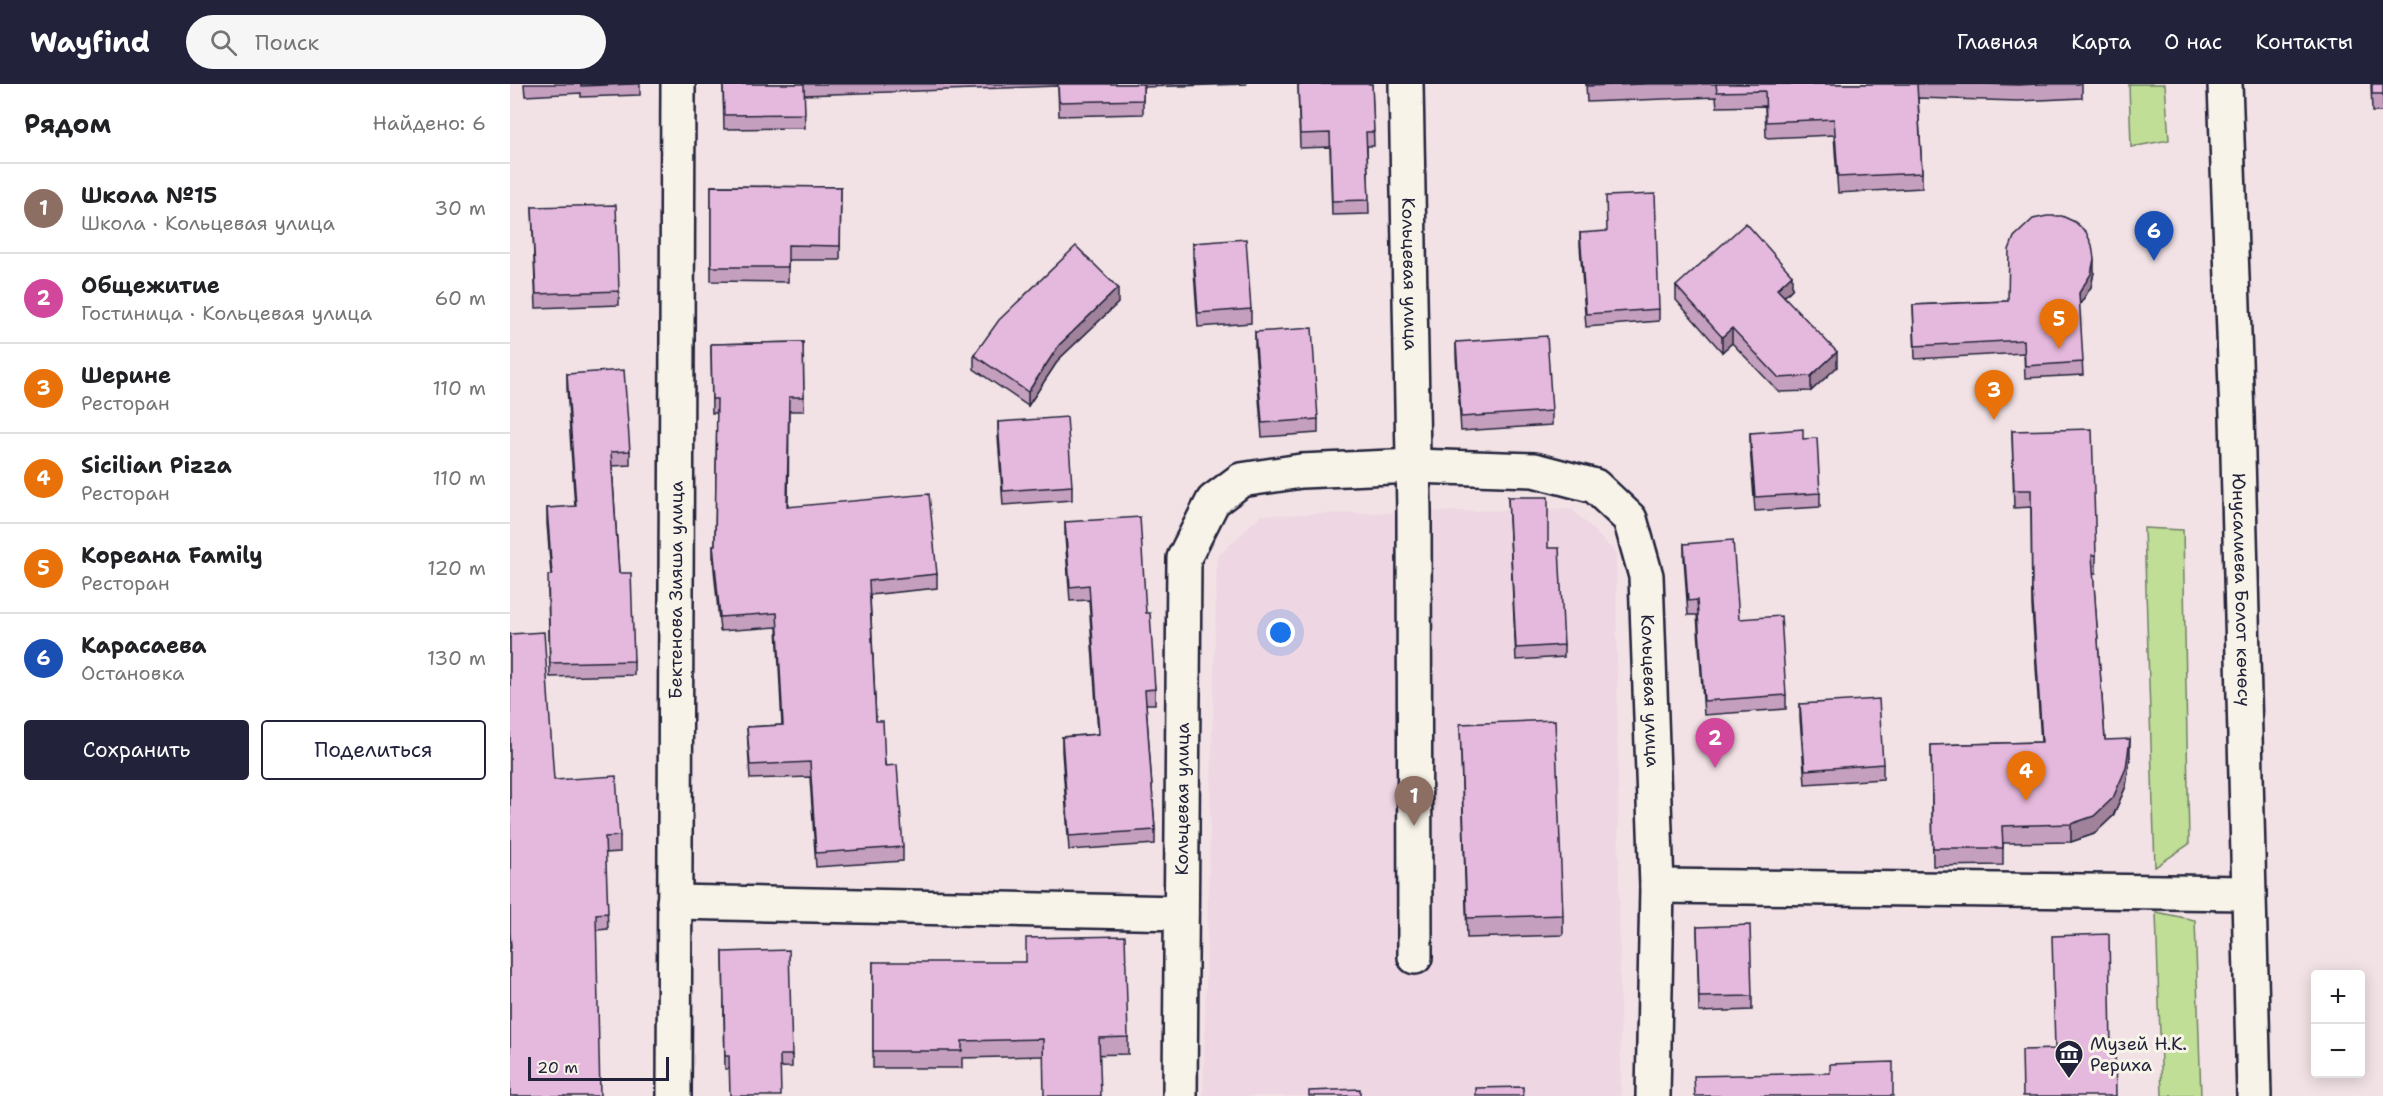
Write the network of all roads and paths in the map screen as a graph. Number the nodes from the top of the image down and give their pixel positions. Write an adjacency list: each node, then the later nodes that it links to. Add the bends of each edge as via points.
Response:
1 (678, 84): 7 (street, Бектенова Зияша улица)
2 (1406, 84): 4 (street, Кольцевая улица)
3 (2225, 84): 6 (street, Юнусалиева Болот көчөсү)
4 (1413, 466): 5 (street, Кольцевая улица, via 1534,470 1595,486 1630,519 1646,576); 8 (street, Кольцевая улица, via 1301,471 1242,480 1213,501 1184,558); 9 (street)
5 (1657, 886): 6 (street); 12 (street, Кольцевая улица)
6 (2249, 893): 13 (street, Юнусалиева Болот көчөсү)
7 (674, 902): 8 (street); 10 (street, Бектенова Зияша улица)
8 (1181, 913): 11 (street, Кольцевая улица)
9 (1415, 957)
10 (674, 1096)
11 (1180, 1096)
12 (1653, 1096)
13 (2254, 1096)

